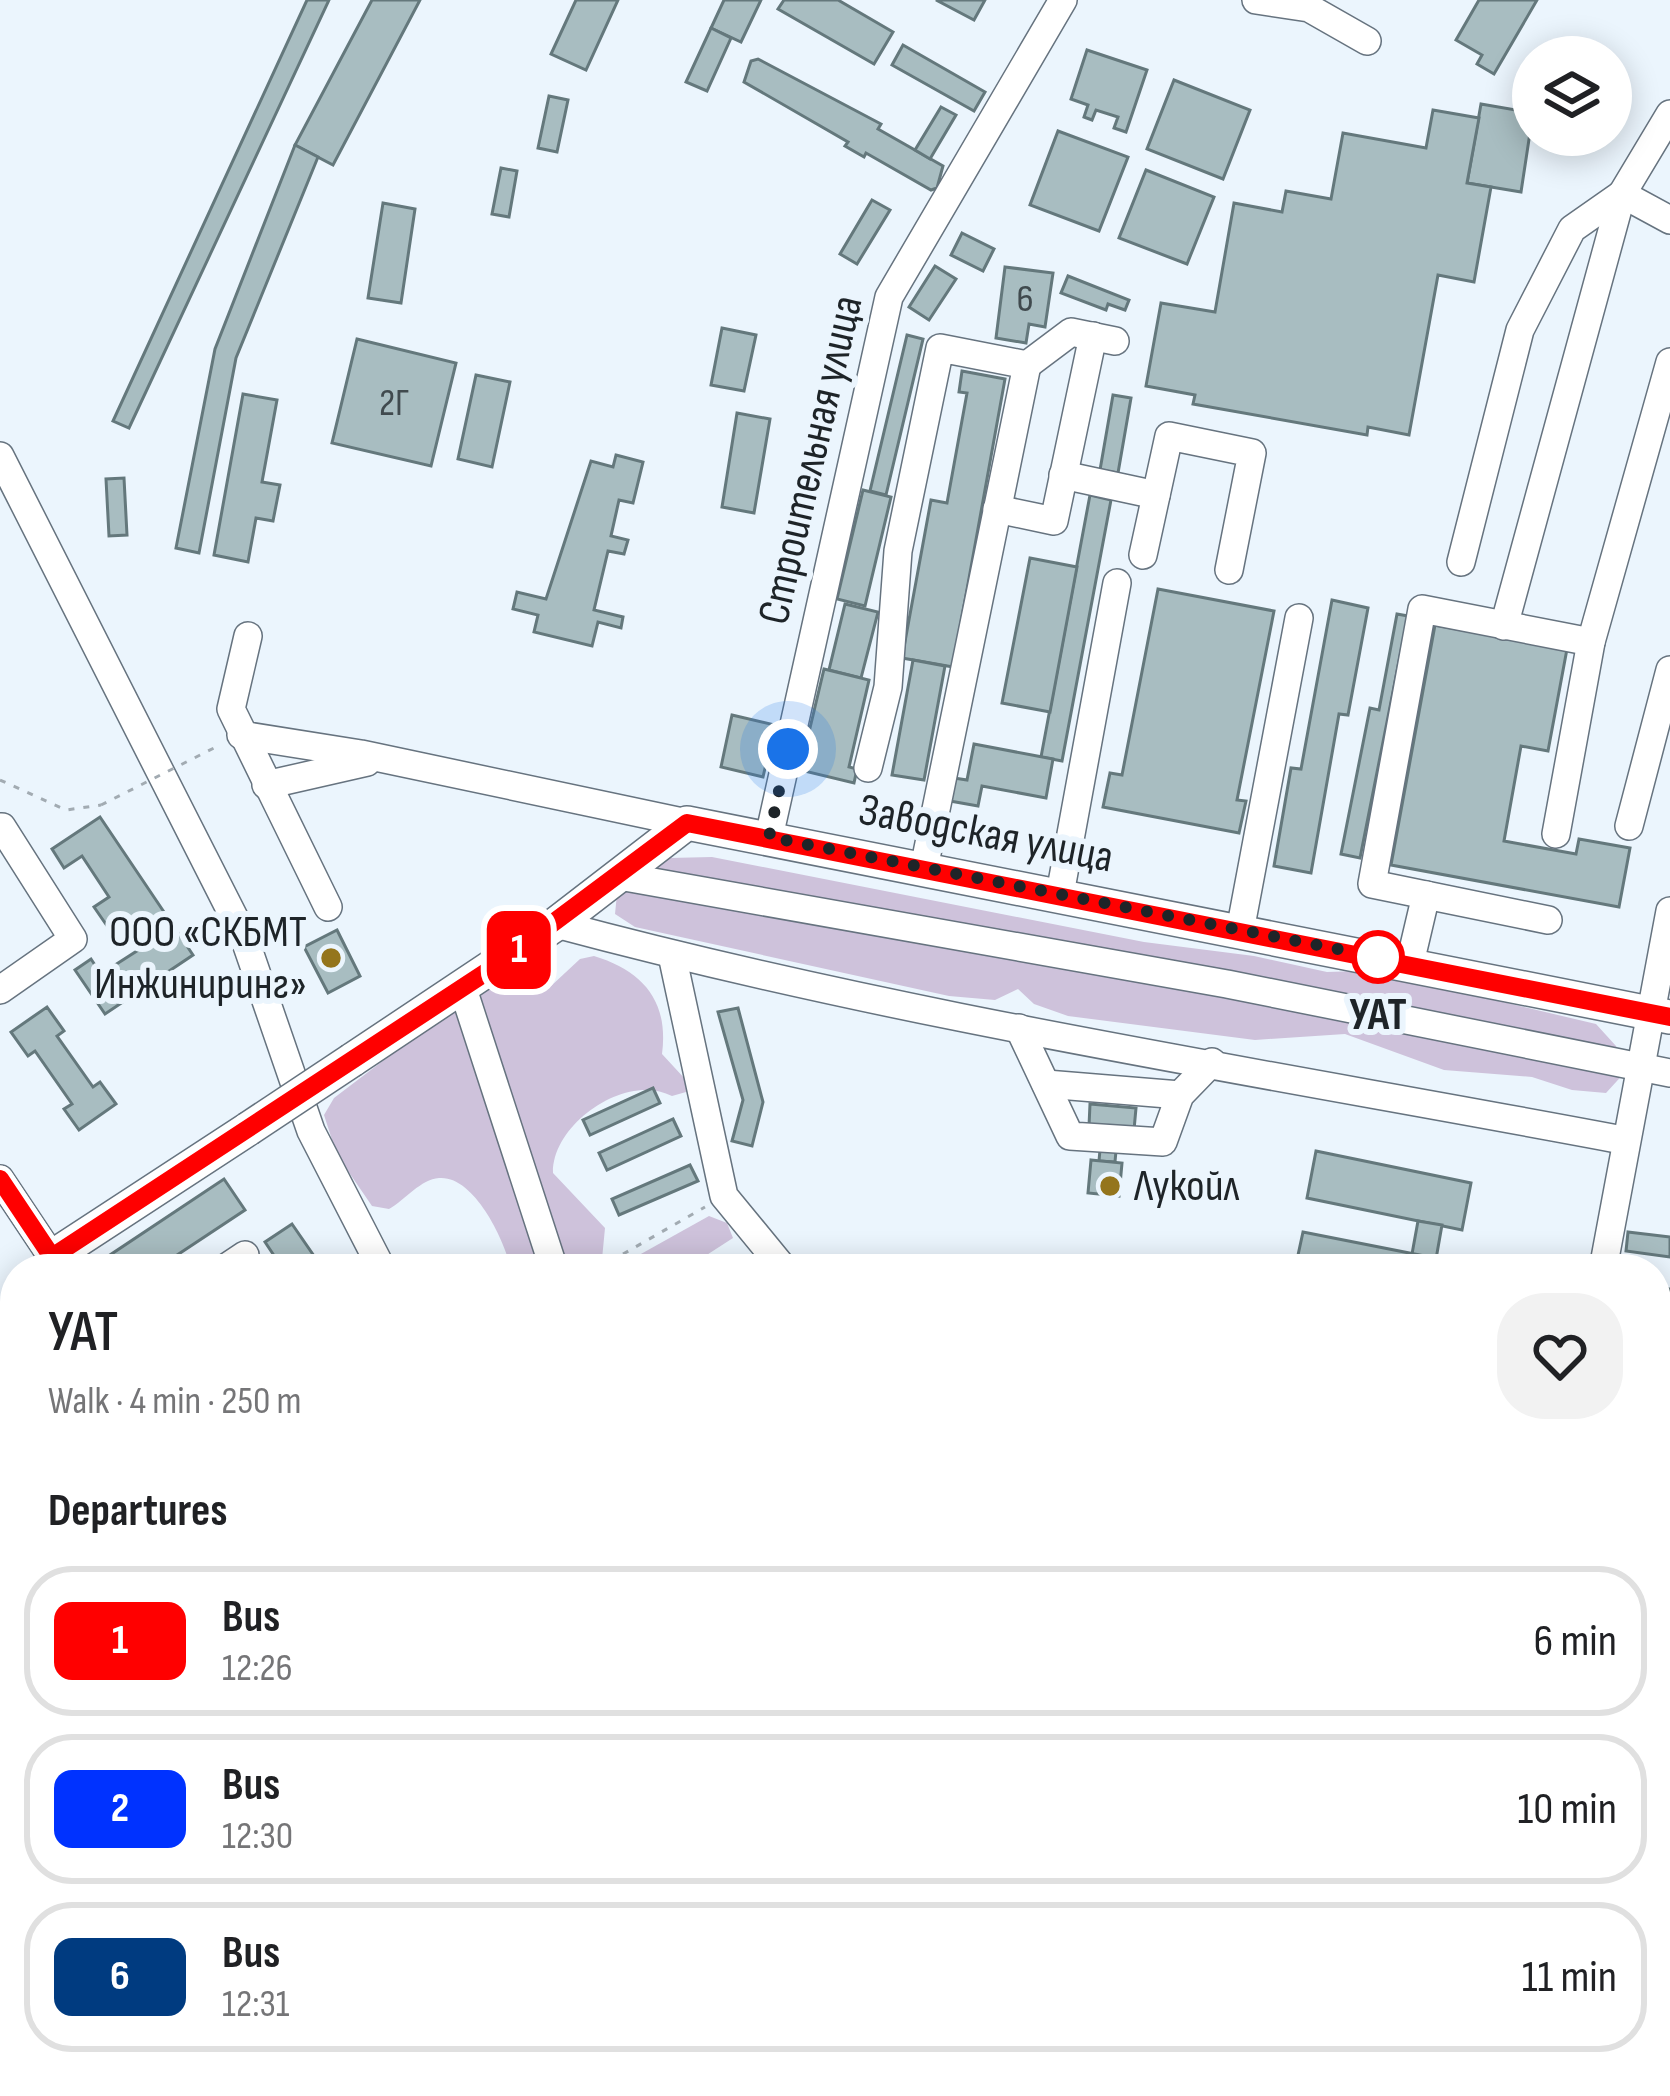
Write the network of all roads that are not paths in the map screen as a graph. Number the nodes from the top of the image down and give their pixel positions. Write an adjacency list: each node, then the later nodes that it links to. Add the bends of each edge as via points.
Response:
1 (1063, 0): 30 (street, Строительная улица, via 889,297)
2 (1256, 0): 3 (street, via 1309,8)
3 (1367, 41)
4 (1670, 114): 5 (street)
5 (1622, 194): 6 (street); 14 (street, via 1572,229 1520,330); 18 (street)
6 (1670, 220)
7 (1670, 362): 20 (street)
8 (1027, 365): 10 (street, via 1071,332 1104,339); 12 (street); 24 (street, via 940,348 898,551 888,687)
9 (0, 456): 55 (street, via 236,920 310,1131)
10 (1063, 476): 11 (street); 12 (street, via 1054,521)
11 (1156, 495): 13 (street); 15 (street, via 1169,436 1252,454)
12 (998, 509): 31 (street)
13 (1143, 555)
14 (1461, 562)
15 (1228, 570)
16 (1117, 583): 33 (street)
17 (1298, 618): 39 (street)
18 (1504, 626): 20 (street); 34 (street, via 1422,609 1372,884)
19 (248, 636): 22 (street)
20 (1591, 643): 29 (street)
21 (1670, 670): 27 (street)
22 (229, 741): 23 (street); 25 (street)
23 (382, 758): 25 (street); 26 (street)
24 (868, 768)
25 (266, 785): 35 (street)
26 (687, 823): 30 (main road, Заводская улица); 32 (main road)
27 (1629, 826)
28 (2, 827): 43 (street, via 74,939)
29 (1556, 834)
30 (769, 837): 31 (main road, Заводская улица)
31 (924, 868): 33 (main road, Заводская улица)
32 (619, 876): 38 (main road); 47 (street)
33 (1060, 895): 39 (main road, Заводская улица)
34 (1426, 895): 37 (street); 41 (street)
35 (328, 907)
36 (1670, 911): 44 (street)
37 (1548, 920)
38 (556, 924): 40 (street); 42 (main road)
39 (1240, 931): 41 (main road, Заводская улица)
40 (672, 955): 45 (street); 57 (street, via 724,1196)
41 (1410, 963): 44 (main road, Заводская улица)
42 (463, 988): 54 (main road, bridge); 56 (street)
43 (0, 991)
44 (1659, 1015): 47 (street)
45 (1019, 1028): 46 (street); 49 (street)
46 (1212, 1062): 50 (street); 51 (street)
47 (1637, 1066): 48 (street); 51 (street)
48 (1670, 1073)
49 (1046, 1084): 50 (street); 50 (street, via 1070,1136 1163,1142)
50 (1180, 1095)
51 (1623, 1140): 58 (street)
52 (0, 1179): 53 (street)
53 (50, 1254)
54 (69, 1254)
55 (374, 1254)
56 (549, 1254)
57 (772, 1254)
58 (1605, 1254)

